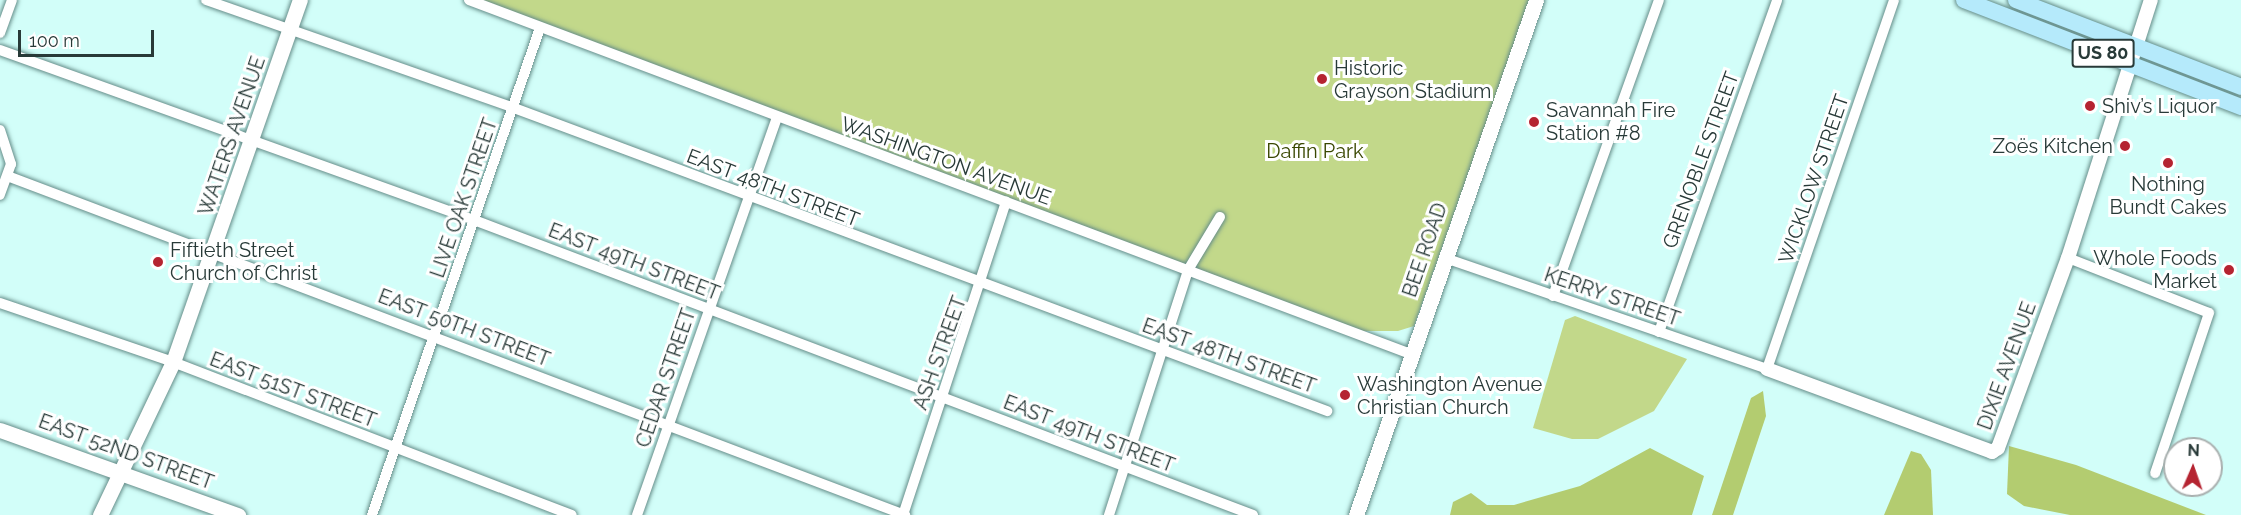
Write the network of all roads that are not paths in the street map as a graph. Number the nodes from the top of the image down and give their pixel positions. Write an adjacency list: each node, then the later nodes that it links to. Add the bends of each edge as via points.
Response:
1 (12, 0): 15 (street)
2 (206, 0): 14 (street, EAST 48TH STREET)
3 (300, 0): 14 (main road, WATERS AVENUE)
4 (469, 0): 13 (street, WASHINGTON AVENUE)
5 (1536, 0): 32 (main road, BEE ROAD)
6 (1659, 0): 36 (street)
7 (1777, 0): 39 (street, GRENOBLE STREET)
8 (1894, 0): 44 (street, WICKLOW STREET)
9 (1964, 0): 18 (main road, US 80)
10 (2016, 0): 12 (main road, US 80)
11 (2151, 0): 16 (street, DIXIE AVENUE)
12 (2040, 4): 16 (main road, US 80)
13 (540, 28): 21 (street, LIVE OAK STREET); 22 (street, WASHINGTON AVENUE)
14 (290, 31): 21 (street, EAST 48TH STREET); 24 (main road, WATERS AVENUE)
15 (0, 33)
16 (2137, 47): 18 (street, DIXIE AVENUE); 19 (main road, US 80)
17 (0, 50): 24 (street, EAST 49TH STREET)
18 (2131, 64): 20 (main road, US 80); 33 (street, DIXIE AVENUE)
19 (2241, 87)
20 (2241, 107)
21 (514, 108): 27 (street, EAST 48TH STREET); 30 (street, LIVE OAK STREET)
22 (777, 117): 27 (street, CEDAR STREET); 28 (street, WASHINGTON AVENUE)
23 (0, 130): 25 (street, via 10,152)
24 (253, 140): 30 (street, EAST 49TH STREET); 31 (main road, WATERS AVENUE)
25 (10, 177): 26 (street); 31 (street, EAST 50TH STREET)
26 (0, 195)
27 (748, 199): 35 (street, EAST 48TH STREET); 38 (street, CEDAR STREET)
28 (1006, 202): 34 (street, WASHINGTON AVENUE); 35 (street, ASH STREET)
29 (1220, 217): 34 (street)
30 (474, 220): 38 (street, EAST 49TH STREET); 40 (street, LIVE OAK STREET)
31 (214, 254): 40 (street, EAST 50TH STREET); 43 (main road, WATERS AVENUE)
32 (1445, 258): 36 (street, KERRY STREET); 42 (main road, BEE ROAD)
33 (2068, 258): 44 (street, DIXIE AVENUE, via 2005,432 1992,452); 52 (street, via 2209,313)
34 (1188, 270): 41 (street); 42 (street, WASHINGTON AVENUE)
35 (983, 285): 41 (street, EAST 48TH STREET); 45 (street, ASH STREET)
36 (1553, 296): 39 (street, KERRY STREET)
37 (0, 303): 43 (street, EAST 51ST STREET)
38 (709, 310): 45 (street, EAST 49TH STREET); 47 (street, CEDAR STREET)
39 (1659, 332): 44 (street, KERRY STREET)
40 (436, 337): 47 (street, EAST 50TH STREET); 49 (street, LIVE OAK STREET)
41 (1162, 351): 46 (street, EAST 48TH STREET); 50 (street)
42 (1411, 354): 61 (main road, BEE ROAD)
43 (173, 362): 49 (street, EAST 51ST STREET); 51 (main road, WATERS AVENUE)
44 (1767, 369)
45 (942, 398): 50 (street, EAST 49TH STREET); 58 (street, ASH STREET)
46 (1328, 411)
47 (669, 425): 57 (street, CEDAR STREET); 58 (street, EAST 50TH STREET)
48 (0, 430): 51 (main road, EAST 52ND STREET)
49 (396, 449): 55 (street, LIVE OAK STREET); 56 (street, EAST 51ST STREET)
50 (1125, 466): 59 (street); 60 (street, EAST 49TH STREET)
51 (123, 472): 53 (main road, WATERS AVENUE); 54 (main road, EAST 52ND STREET)
52 (2155, 473)
53 (100, 515)
54 (238, 515)
55 (372, 515)
56 (572, 515)
57 (637, 515)
58 (904, 515)
59 (1109, 515)
60 (1253, 515)
61 (1356, 515)

